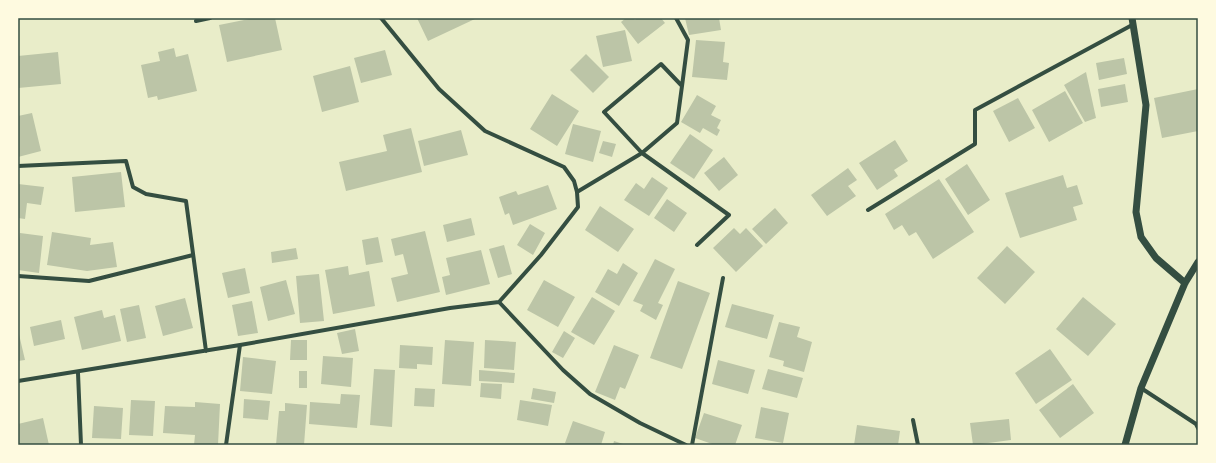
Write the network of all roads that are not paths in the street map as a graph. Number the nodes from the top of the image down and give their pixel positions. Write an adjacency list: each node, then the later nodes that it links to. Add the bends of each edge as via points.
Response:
1 (210, 18): 4 (street)
2 (381, 18): 9 (street, via 438,89 485,131 564,167 574,181)
3 (676, 18): 6 (street, via 688,40)
4 (196, 21)
5 (1133, 21): 10 (street, via 975,110 975,144); 16 (street, via 1146,105 1136,212 1142,237 1156,258)
6 (682, 86): 7 (street, via 676,123); 7 (street, via 661,64 604,112)
7 (642, 153): 9 (street); 11 (street, via 729,215)
8 (18, 166): 12 (street, via 126,161 133,187 146,194 186,201)
9 (577, 192): 17 (street, via 578,207 541,255)
10 (868, 210)
11 (697, 245)
12 (193, 255): 14 (street, via 89,281); 19 (street)
13 (1198, 262): 16 (street)
14 (18, 276)
15 (723, 278): 28 (street)
16 (1185, 283): 22 (street)
17 (499, 302): 18 (street, via 450,308); 27 (street, via 563,370 590,394 640,423)
18 (240, 345): 19 (street); 26 (street)
19 (206, 351): 20 (street)
20 (78, 373): 21 (street); 25 (street)
21 (18, 382)
22 (1141, 388): 24 (street); 30 (street)
23 (914, 420): 29 (street)
24 (1197, 424)
25 (81, 445)
26 (226, 445)
27 (686, 445)
28 (692, 445)
29 (918, 445)
30 (1125, 445)

